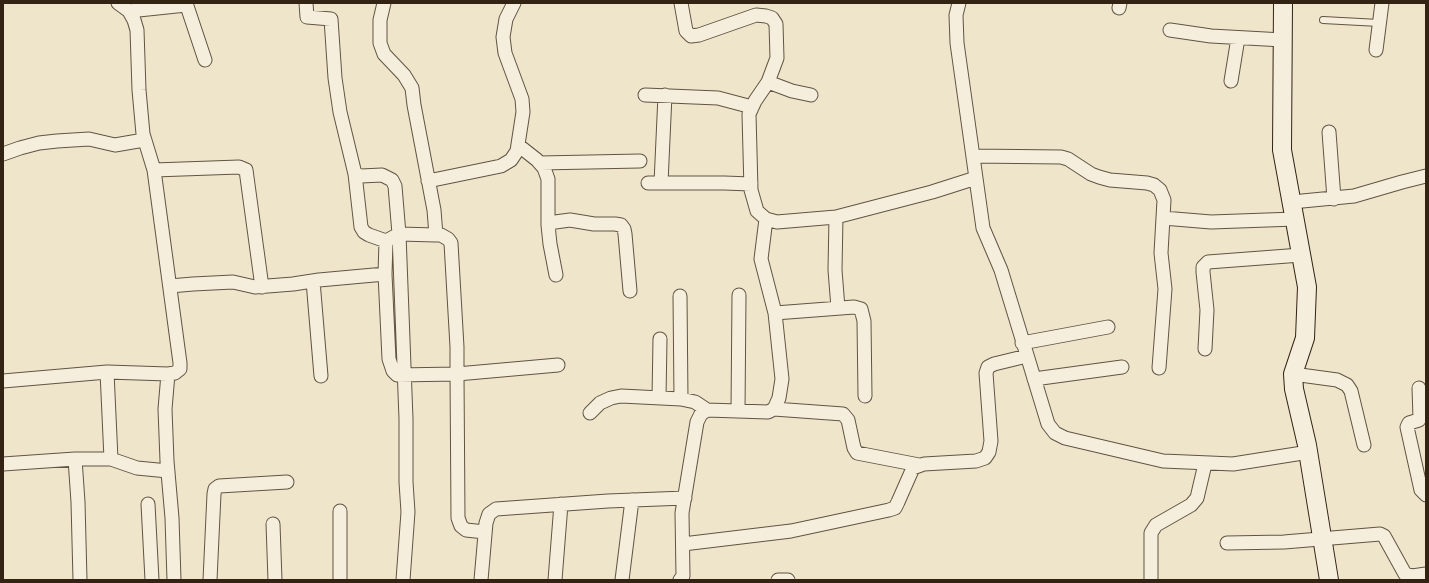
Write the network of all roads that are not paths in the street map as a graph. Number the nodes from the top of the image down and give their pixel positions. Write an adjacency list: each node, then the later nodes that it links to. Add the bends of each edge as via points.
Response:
1 (118, 3): 11 (street)
2 (306, 3): 33 (street, via 307,17 331,19 340,112)
3 (384, 3): 36 (street, via 380,20 380,43 384,54 404,75 412,88)
4 (514, 3): 27 (street, via 506,19 503,37 505,53 522,99 523,112)
5 (681, 3): 10 (street, via 686,31 691,36 700,35)
6 (959, 3): 29 (street, via 956,15 957,43)
7 (1283, 3): 16 (street)
8 (1382, 3): 13 (street)
9 (186, 4): 11 (street); 18 (street)
10 (754, 9): 20 (street, via 772,18 776,24 777,58)
11 (129, 11): 26 (street, via 137,30)
12 (1323, 20): 13 (lane)
13 (1379, 23): 17 (street)
14 (1170, 30): 15 (street)
15 (1238, 38): 16 (street); 19 (street)
16 (1283, 40): 41 (street, via 1282,150)
17 (1376, 50)
18 (205, 60)
19 (1231, 81)
20 (768, 82): 23 (street); 24 (street)
21 (645, 95): 22 (street)
22 (665, 95): 24 (street, via 718,98); 38 (street)
23 (811, 95)
24 (752, 107): 39 (street, via 749,114)
25 (1329, 132): 40 (street)
26 (144, 140): 28 (street, via 115,145 89,139 39,143); 32 (street)
27 (518, 145): 31 (street); 36 (street, via 511,160 501,166)
28 (3, 154)
29 (973, 156): 35 (street); 43 (street, via 1061,157 1099,177 1147,183 1160,190 1164,200)
30 (640, 161): 31 (street)
31 (540, 163): 45 (street, via 548,179)
32 (154, 170): 53 (street); 54 (street, via 239,167 246,170)
33 (354, 174): 46 (street, via 382,175 392,180 395,186); 48 (street, via 361,227 364,232)
34 (1426, 176): 40 (street)
35 (976, 178): 42 (street); 62 (street, via 983,228 1001,270)
36 (428, 181): 47 (street)
37 (648, 183): 38 (street)
38 (661, 183): 39 (street)
39 (751, 184): 44 (street, via 757,211)
40 (1334, 199): 41 (street)
41 (1293, 210): 43 (street, via 1210,222); 49 (street)
42 (836, 217): 44 (street, via 777,222); 58 (street)
43 (1163, 218): 67 (street, via 1161,253 1165,289)
44 (766, 219): 59 (street, via 761,259)
45 (548, 223): 51 (street); 55 (street, via 570,220 590,224 621,225 626,234)
46 (399, 234): 47 (street); 48 (street); 73 (street)
47 (436, 235): 70 (street, via 441,235 451,243)
48 (386, 240): 50 (street)
49 (1301, 255): 63 (street, via 1208,262 1203,267 1207,310); 71 (street, via 1307,287 1305,338)
50 (385, 274): 52 (street); 73 (street, via 390,360 393,371)
51 (556, 275)
52 (314, 281): 54 (street); 72 (street)
53 (170, 286): 54 (street, via 233,282); 69 (street, via 180,369)
54 (262, 287)
55 (630, 291)
56 (739, 295): 82 (street)
57 (680, 296): 79 (street)
58 (838, 308): 59 (street); 77 (street, via 861,309 864,320)
59 (775, 313): 80 (street, via 782,379)
60 (1108, 327): 62 (street)
61 (660, 339): 78 (street)
62 (1022, 343): 64 (street)
63 (1205, 349)
64 (1026, 356): 74 (street); 90 (street, via 988,367 986,373 991,441 985,458 976,461)
65 (558, 365): 70 (street)
66 (1122, 367): 74 (street)
67 (1159, 368)
68 (107, 372): 69 (street); 75 (street); 87 (street)
69 (168, 374): 91 (street, via 165,409)
70 (457, 374): 73 (street); 100 (street, via 458,518 466,530)
71 (1293, 374): 84 (street, via 1337,380 1347,385); 85 (street, via 1294,389)
72 (321, 376)
73 (404, 376): 112 (street, via 408,512)
74 (1034, 379): 89 (street, via 1048,424 1055,433 1065,438 1147,458)
75 (3, 381)
76 (1419, 388): 93 (street, via 1420,418 1409,423 1407,427 1421,490)
77 (865, 396)
78 (659, 398): 79 (street); 83 (street, via 611,398)
79 (681, 400): 81 (street, via 695,402)
80 (774, 409): 82 (street, via 768,412); 90 (street, via 843,414 848,420 857,454)
81 (707, 410): 82 (street); 94 (street, via 701,414 697,422)
82 (738, 411)
83 (590, 412)
84 (1364, 445)
85 (1309, 452): 89 (street, via 1233,464); 101 (street)
86 (75, 459): 87 (street); 88 (street); 106 (street)
87 (111, 459): 91 (street, via 137,468)
88 (3, 464)
89 (1204, 464): 119 (street, via 1197,498 1191,505 1156,526 1152,533)
90 (918, 465): 103 (street, via 913,468 895,508 791,531)
91 (168, 471): 108 (street)
92 (287, 482): 109 (street, via 219,486 215,489)
93 (1426, 495)
94 (685, 498): 95 (street); 103 (street, via 681,529)
95 (632, 500): 97 (street); 115 (street)
96 (148, 504): 107 (street)
97 (561, 504): 100 (street, via 496,509 490,514); 114 (street)
98 (340, 511): 111 (street)
99 (273, 524): 110 (street)
100 (485, 532): 113 (street)
101 (1323, 539): 102 (street); 105 (street, via 1382,534); 120 (street)
102 (1227, 543)
103 (683, 544): 116 (street, via 683,576)
104 (1426, 574): 105 (street)
105 (1405, 577)
106 (80, 580)
107 (152, 580)
108 (174, 580)
109 (210, 580)
110 (275, 580)
111 (340, 580)
112 (404, 580)
113 (481, 580)
114 (555, 580)
115 (622, 580)
116 (680, 580)
117 (778, 580): 118 (street)
118 (788, 580)
119 (1151, 580)
120 (1329, 580)

